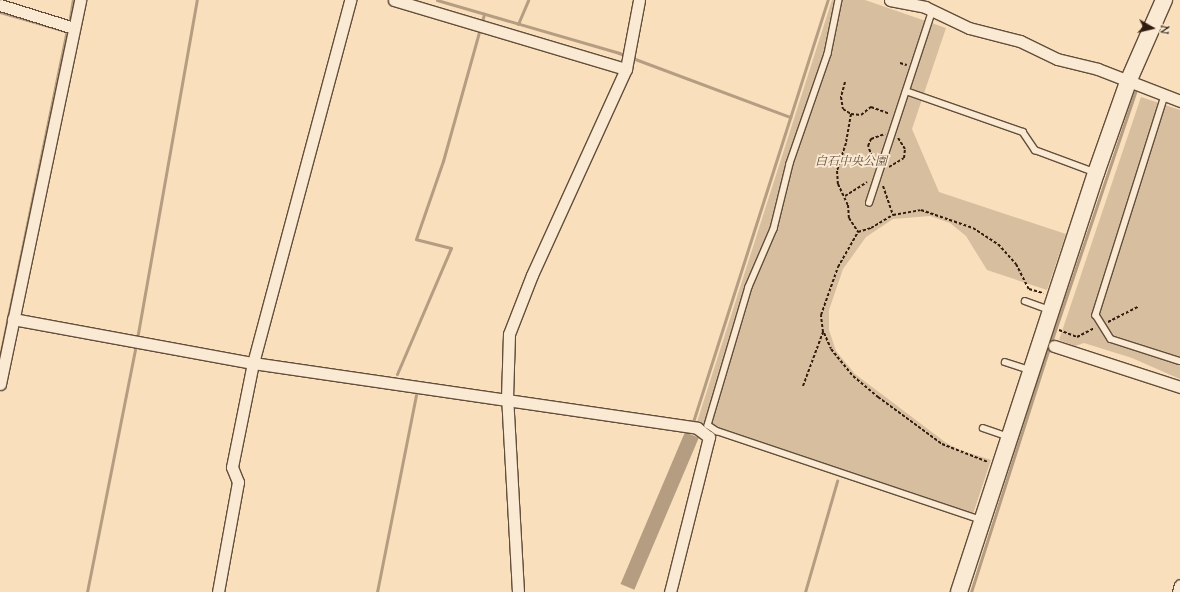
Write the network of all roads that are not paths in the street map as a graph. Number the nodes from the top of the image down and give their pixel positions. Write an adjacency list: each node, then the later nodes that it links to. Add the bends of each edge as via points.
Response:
1 (80, 0): 11 (street)
2 (350, 0): 26 (street)
3 (394, 0): 8 (street)
4 (639, 0): 12 (street)
5 (839, 0): 33 (lane, via 828,54 790,164 774,229 749,287 708,425 717,431)
6 (890, 0): 10 (street)
7 (1164, 0): 13 (street)
8 (414, 3): 12 (street, via 480,25)
9 (0, 5): 11 (street)
10 (932, 11): 13 (street, via 969,28 1020,41 1057,59 1098,69); 14 (lane)
11 (70, 26): 21 (street)
12 (628, 61): 30 (street, via 512,321 506,371)
13 (1134, 84): 15 (street); 17 (street)
14 (906, 91): 17 (lane, via 1023,132 1035,150); 18 (lane)
15 (1165, 96): 16 (street); 24 (lane, via 1096,316 1111,339)
16 (1180, 101)
17 (1096, 173): 20 (street)
18 (869, 203)
19 (1025, 301): 20 (lane)
20 (1050, 303): 22 (street)
21 (13, 320): 23 (street); 26 (street)
22 (1047, 344): 27 (street); 29 (street)
23 (4, 345): 28 (street)
24 (1180, 361)
25 (1005, 362): 27 (lane)
26 (253, 363): 30 (street); 35 (street, via 232,467 238,482)
27 (1031, 371): 32 (street)
28 (0, 384)
29 (1180, 386)
30 (507, 398): 36 (street); 37 (street, via 686,425 697,428 709,437)
31 (982, 428): 32 (lane)
32 (1009, 437): 33 (street)
33 (981, 520): 38 (street)
34 (1180, 585): 39 (street)
35 (218, 592)
36 (518, 592)
37 (670, 592)
38 (959, 592)
39 (1178, 592)

